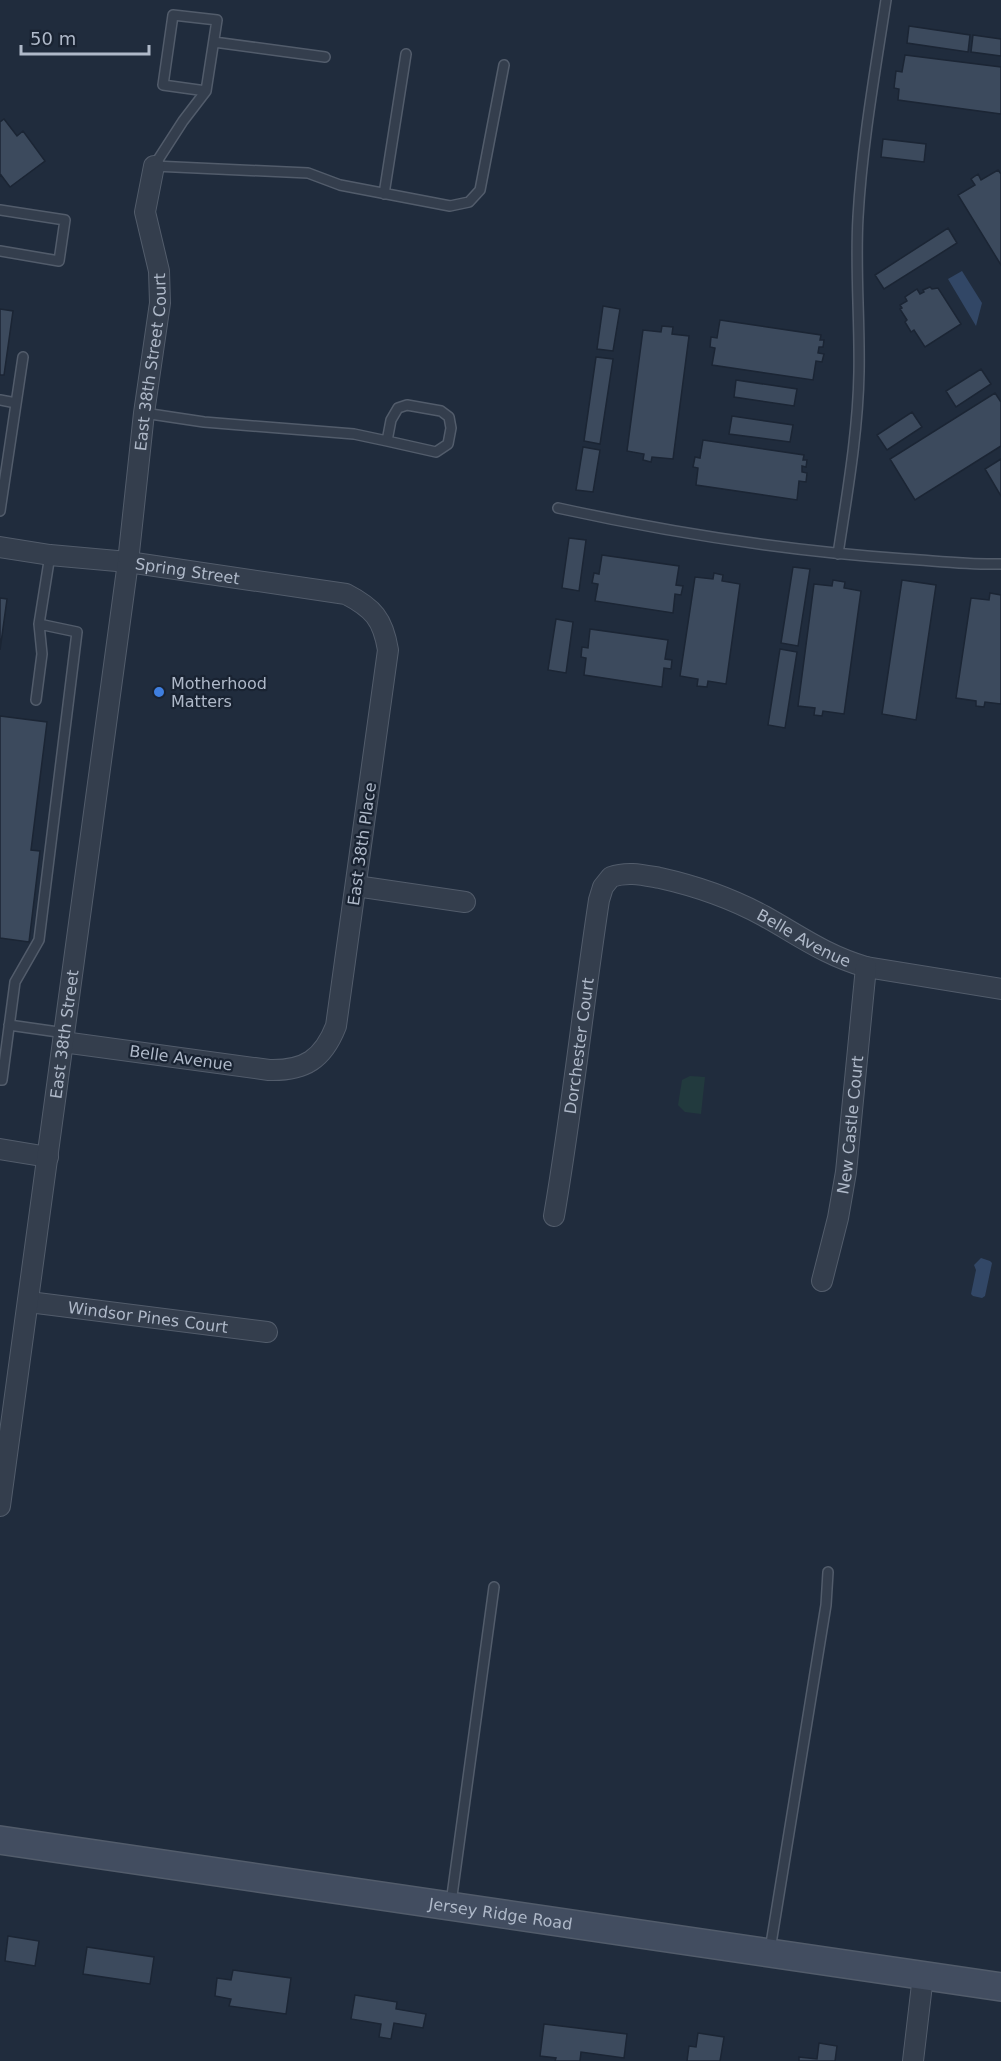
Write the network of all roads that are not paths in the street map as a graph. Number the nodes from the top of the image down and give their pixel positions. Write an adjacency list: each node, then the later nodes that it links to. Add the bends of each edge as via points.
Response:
1 (886, 0): 19 (lane, via 858,215 859,373)
2 (214, 42): 4 (lane); 6 (lane); 6 (lane, via 217,20 173,15 163,85)
3 (406, 54): 8 (lane)
4 (326, 57)
5 (504, 65): 8 (lane, via 480,190 469,202 450,206)
6 (206, 91): 7 (lane)
7 (154, 166): 8 (lane, via 308,173 340,185); 14 (street, East 38th Street Court, via 145,212 159,271 160,303)
8 (384, 194)
9 (0, 210): 10 (lane, via 65,220 59,261)
10 (0, 251)
11 (23, 357): 13 (lane)
12 (0, 400): 13 (lane)
13 (16, 403): 17 (lane)
14 (144, 413): 15 (lane); 21 (street, East 38th Street Court)
15 (387, 441): 15 (lane, via 398,408 406,405 441,411 449,417 448,444 436,452)
16 (558, 508): 19 (lane, via 742,543)
17 (0, 511)
18 (0, 547): 20 (street, Spring Street)
19 (838, 554): 22 (lane)
20 (50, 555): 21 (street, Spring Street); 24 (lane)
21 (128, 562): 23 (street, Spring Street, via 346,594); 32 (street, East 38th Street)
22 (1001, 564)
23 (370, 608): 27 (street, East 38th Place, via 380,621 388,650)
24 (39, 624): 25 (lane, via 42,654); 31 (lane, via 77,632 39,940 15,982)
25 (36, 700)
26 (611, 877): 29 (street, Belle Avenue, via 631,873 704,890 763,916 825,952); 37 (street, Dorchester Court, via 599,900)
27 (356, 886): 28 (street); 33 (street, East 38th Place, via 336,1026 330,1042 309,1064)
28 (465, 902)
29 (866, 967): 30 (street, Belle Avenue); 38 (street, New Castle Court, via 846,1172)
30 (1001, 989)
31 (9, 1025): 32 (lane); 34 (lane)
32 (64, 1037): 33 (street, Belle Avenue, via 269,1070); 36 (street, East 38th Street)
33 (298, 1068)
34 (0, 1080)
35 (0, 1149): 36 (street)
36 (48, 1157): 39 (street, East 38th Street)
37 (554, 1216)
38 (822, 1281)
39 (28, 1302): 40 (street, Windsor Pines Court); 41 (street, East 38th Street)
40 (267, 1332)
41 (0, 1506)
42 (828, 1572): 46 (lane)
43 (494, 1587): 45 (lane)
44 (0, 1840): 45 (main road, Jersey Ridge Road)
45 (451, 1905): 46 (main road, Jersey Ridge Road)
46 (770, 1953): 47 (main road, Jersey Ridge Road)
47 (923, 1976): 48 (main road, Jersey Ridge Road); 49 (street)
48 (1001, 1987)
49 (913, 2061)

